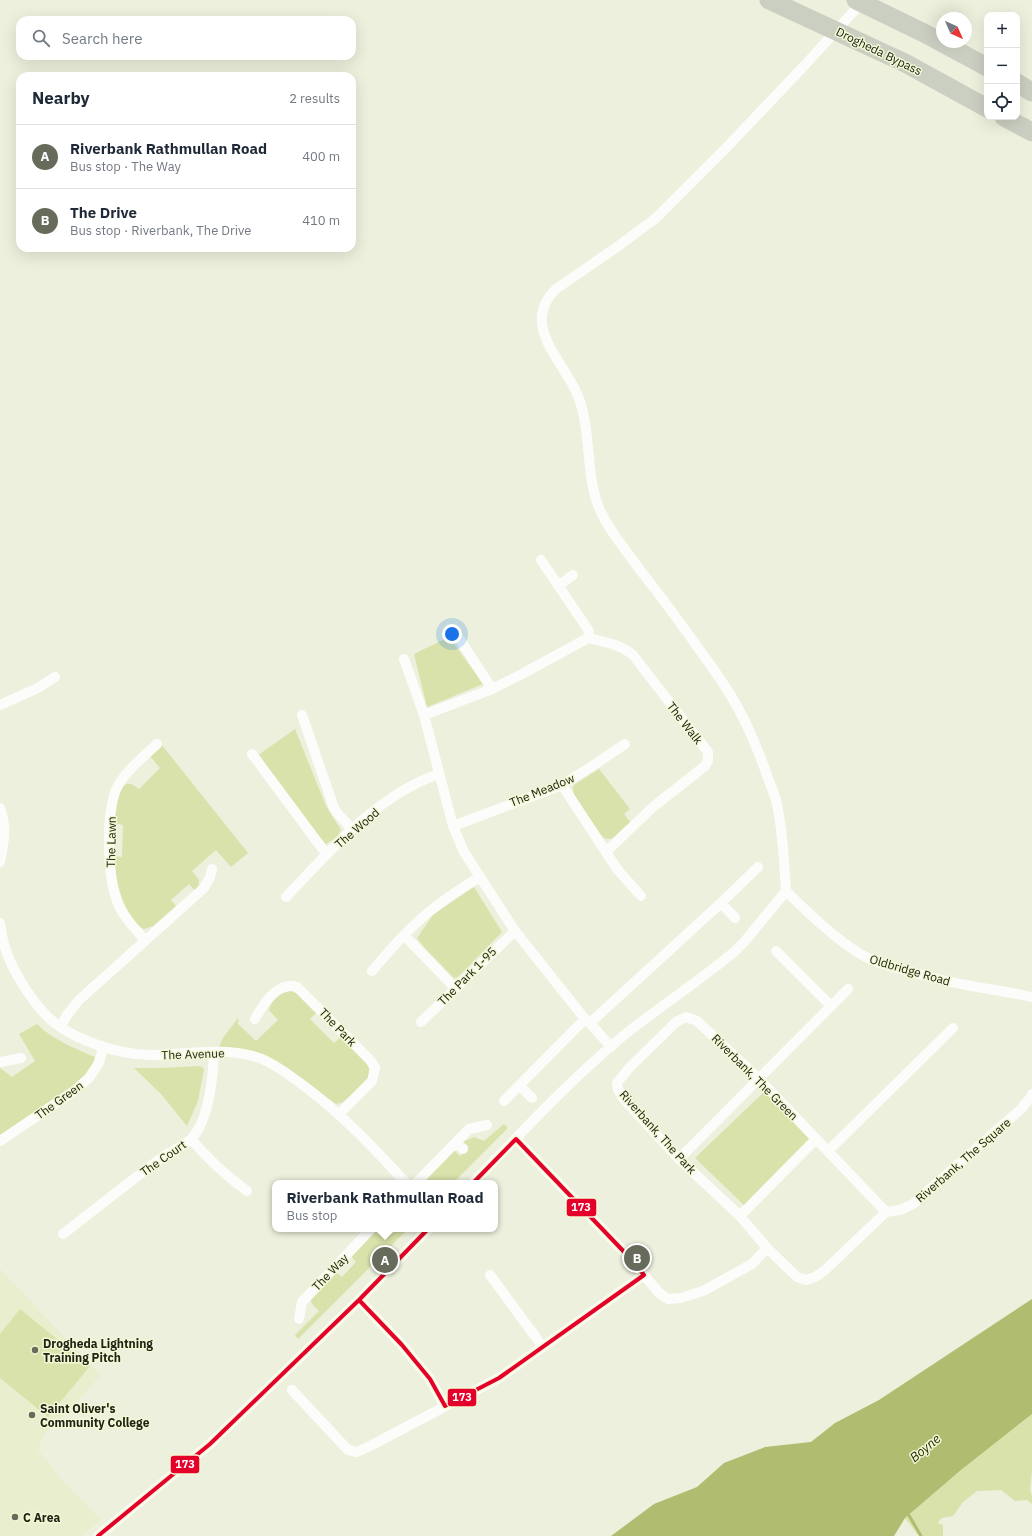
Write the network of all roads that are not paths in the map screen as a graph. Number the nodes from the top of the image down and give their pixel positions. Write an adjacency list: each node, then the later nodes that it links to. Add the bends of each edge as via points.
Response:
1 (769, 0): 7 (highway, Drogheda Bypass, via 905,63)
2 (856, 0): 4 (highway)
3 (864, 0): 35 (street, via 727,147 656,218 547,297 541,321 550,348 573,385 583,408 593,484 599,508 613,533 731,694 761,758 777,803)
4 (984, 65)
5 (1019, 84): 6 (highway)
6 (1032, 92)
7 (984, 106)
8 (1010, 120): 9 (highway)
9 (1032, 132)
10 (541, 560): 12 (street)
11 (573, 575): 12 (street)
12 (558, 586): 14 (street, via 589,631)
13 (455, 632): 17 (street)
14 (588, 638): 17 (street); 29 (street, The Walk, via 616,644 633,655 708,752 709,757 705,766 653,807)
15 (404, 659): 20 (street)
16 (55, 677): 18 (street, via 38,688)
17 (492, 689): 20 (street)
18 (0, 705)
19 (302, 715): 28 (street, via 334,808)
20 (424, 715): 24 (street)
21 (157, 744): 43 (street, The Lawn, via 136,764 115,791 109,840 109,865 119,906)
22 (625, 744): 25 (street, The Meadow)
23 (252, 754): 30 (street)
24 (439, 774): 27 (street); 28 (street, The Wood, via 408,788)
25 (562, 785): 27 (street, The Meadow); 29 (street)
26 (0, 808): 31 (street, via 5,832)
27 (453, 826): 34 (street, via 464,852)
28 (352, 829): 30 (street, The Wood)
29 (606, 852): 36 (street)
30 (327, 855): 37 (street, The Wood)
31 (0, 862)
32 (758, 867): 38 (street)
33 (212, 869): 43 (street, via 204,888)
34 (480, 876): 41 (street); 42 (street, via 439,904)
35 (786, 891): 49 (street, Oldbridge Road, via 840,939 873,961 952,982); 58 (street, via 734,952)
36 (641, 896)
37 (286, 897)
38 (721, 903): 39 (street); 53 (street)
39 (735, 918)
40 (0, 923): 44 (street, The Avenue)
41 (515, 931): 47 (street, The Park 1-95); 53 (street)
42 (404, 935): 46 (street); 47 (street)
43 (145, 940): 55 (street, via 79,1000 66,1015)
44 (2, 945): 55 (street, The Avenue, via 33,998 46,1015)
45 (776, 950): 50 (street)
46 (372, 971)
47 (455, 988): 54 (street, The Park 1-95)
48 (848, 989): 50 (street)
49 (1032, 997)
50 (831, 1006): 62 (street)
51 (691, 1018): 62 (street, Riverbank, The Green); 76 (street, Riverbank, The Park, via 686,1017 676,1022 617,1083 623,1098)
52 (255, 1019): 67 (street, The Park, via 260,1008 280,988 291,985 298,987 371,1061 375,1068 372,1081)
53 (588, 1021): 58 (street); 63 (street)
54 (421, 1022)
55 (61, 1026): 57 (street, The Avenue, via 74,1035)
56 (953, 1028): 75 (street)
57 (102, 1047): 59 (street, The Avenue, via 138,1055); 72 (street, The Green, via 99,1063 89,1078)
58 (610, 1047): 70 (street)
59 (214, 1052): 67 (street, The Avenue, via 247,1055 270,1063 305,1086); 69 (street, The Court, via 208,1101)
60 (20, 1058): 61 (street)
61 (0, 1062)
62 (759, 1079): 71 (street, Riverbank, The Green); 76 (street)
63 (520, 1086): 65 (street); 66 (street)
64 (1032, 1094): 81 (street, Riverbank, The Square, via 1021,1109 913,1204 900,1210)
65 (532, 1098)
66 (504, 1101)
67 (339, 1114): 77 (street, The Avenue)
68 (487, 1125): 73 (street, via 469,1129)
69 (191, 1139): 80 (street, via 206,1158); 85 (street, The Court, via 164,1156)
70 (516, 1139): 79 (street); 88 (street)
71 (816, 1139): 75 (street, Riverbank, The Green); 82 (street)
72 (0, 1141)
73 (456, 1142): 74 (street); 78 (street)
74 (464, 1149)
75 (828, 1151): 81 (street, Riverbank, The Green)
76 (679, 1159): 82 (street, Riverbank, The Park)
77 (403, 1180)
78 (419, 1180)
79 (476, 1180)
80 (247, 1191)
81 (886, 1212): 86 (street, Riverbank, The Park, via 824,1271 806,1280 797,1277)
82 (740, 1216): 86 (street, Riverbank, The Park)
83 (368, 1232): 90 (street, The Way, via 302,1302)
84 (425, 1232): 89 (street)
85 (63, 1234)
86 (767, 1248): 88 (street, via 752,1264 703,1291 680,1298 668,1299 659,1293)
87 (490, 1275): 91 (street)
88 (644, 1275): 91 (street)
89 (359, 1300): 93 (street, via 430,1379); 94 (street, via 210,1444)
90 (299, 1319)
91 (544, 1347): 93 (street, via 499,1378)
92 (292, 1390): 93 (street, via 348,1450 356,1452)
93 (445, 1406)
94 (98, 1536)

